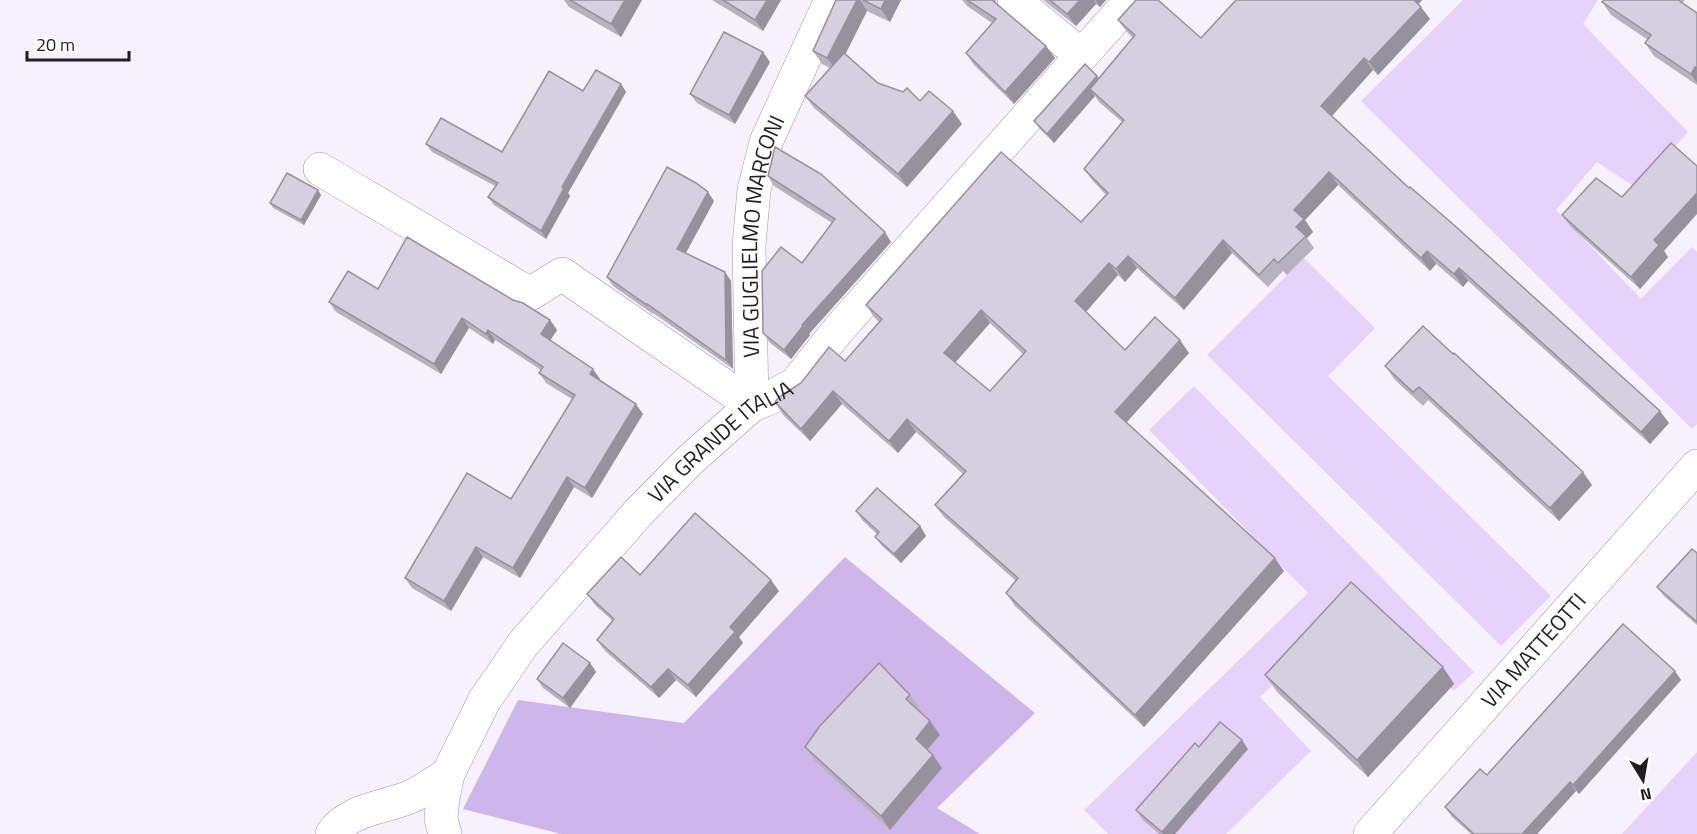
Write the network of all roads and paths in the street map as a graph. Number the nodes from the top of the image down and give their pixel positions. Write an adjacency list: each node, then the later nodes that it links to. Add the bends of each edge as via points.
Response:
1 (831, 0): 6 (street, VIA GUGLIELMO MARCONI, via 766,142 754,190 749,245)
2 (1014, 0): 4 (street)
3 (1131, 0): 4 (street, VIA GRANDE ITALIA)
4 (1082, 55): 6 (street, VIA GRANDE ITALIA, via 795,384)
5 (320, 169): 6 (street, VIA GUGLIELMO MARCONI, via 530,294 562,274)
6 (752, 405): 8 (street, VIA GRANDE ITALIA, via 645,506 523,644 484,701)
7 (1697, 466): 11 (street, VIA MATTEOTTI)
8 (448, 774): 9 (street, via 410,797 343,822); 10 (street, VIA GRANDE ITALIA, via 441,819)
9 (332, 834)
10 (444, 834)
11 (1370, 834)

